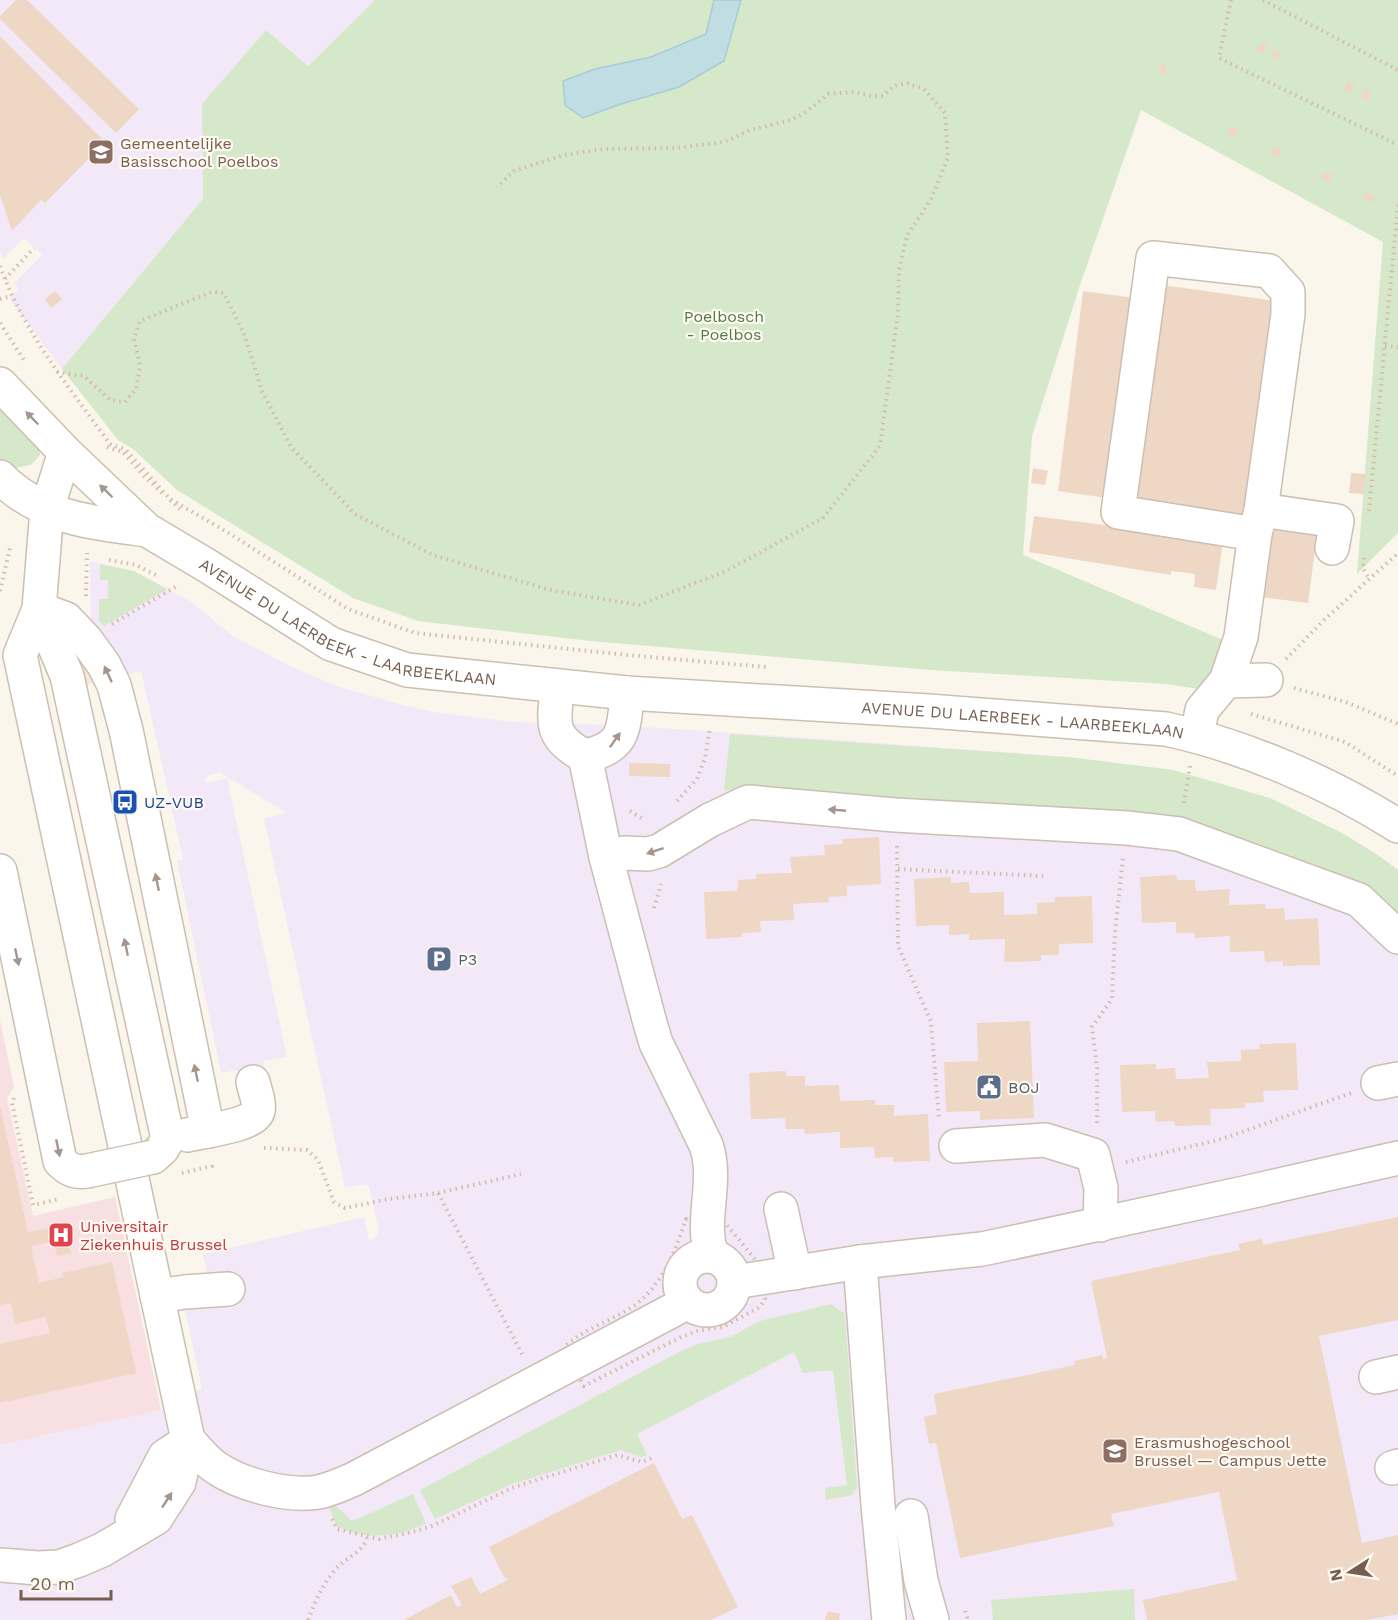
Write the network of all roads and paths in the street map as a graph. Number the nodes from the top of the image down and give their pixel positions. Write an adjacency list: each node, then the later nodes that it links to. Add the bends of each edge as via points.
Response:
1 (1231, 0): 4 (path, via 1219,58)
2 (1263, 0): 3 (path)
3 (1398, 70)
4 (1398, 145)
5 (496, 187): 14 (path, via 514,171 564,155 724,142 750,130 791,120 828,94 884,96 894,86 908,83 924,89 945,113 948,158 931,199 907,236 899,270 898,313 880,446 823,518 726,571 639,606 550,590 433,555 355,514 291,447 262,391 245,336 224,293 211,292 140,321 134,338 140,366 136,389 125,402 110,400 84,376)
6 (1398, 205): 12 (path)
7 (34, 248): 9 (path)
8 (0, 266): 9 (path)
9 (5, 279): 10 (path)
10 (11, 296): 11 (path); 14 (path)
11 (0, 299)
12 (1385, 346): 13 (path); 21 (path)
13 (1398, 347)
14 (57, 372): 40 (path, via 110,444 126,450 170,499 348,609 415,633 768,669)
15 (0, 384): 17 (street, AVENUE DU LAERBEEK - LAARBEEKLAAN, one-way to 15)
16 (102, 448): 20 (path, via 123,452)
17 (65, 452): 19 (street); 23 (street, AVENUE DU LAERBEEK - LAARBEEKLAAN, one-way to 17)
18 (0, 477): 19 (street, AVENUE DU LAERBEEK - LAARBEEKLAAN, via 27,500)
19 (47, 509): 23 (street, AVENUE DU LAERBEEK - LAARBEEKLAAN, via 80,520); 36 (street)
20 (184, 513)
21 (1368, 521)
22 (1258, 522): 22 (street, via 1288,292 1269,271 1153,258 1118,512); 25 (street, via 1337,521); 44 (street, via 1241,637)
23 (147, 530): 43 (street, AVENUE DU LAERBEEK - LAARBEEKLAAN, via 331,644 407,670)
24 (17, 544): 34 (path, via 11,544)
25 (1332, 548)
26 (87, 549): 29 (path)
27 (1398, 553): 33 (path)
28 (78, 554): 29 (path)
29 (87, 555): 31 (path); 35 (path)
30 (1364, 556): 33 (path, via 1363,568)
31 (97, 557)
32 (106, 559): 38 (path, via 136,565 177,586)
33 (1369, 579): 42 (path)
34 (0, 591)
35 (86, 603)
36 (39, 609): 41 (street); 61 (street, one-way to 36, via 114,685 86,640 66,619); 64 (street, one-way to 36, via 67,676)
37 (338, 610): 39 (path)
38 (103, 630)
39 (438, 642)
40 (618, 660)
41 (15, 667): 77 (street)
42 (1266, 680): 44 (street); 46 (path, via 1346,702)
43 (558, 686): 45 (street, AVENUE DU LAERBEEK - LAARBEEKLAAN); 48 (street, via 555,729 561,741)
44 (1217, 692): 47 (street, via 1202,710); 49 (path, via 1346,742)
45 (627, 693): 47 (street, AVENUE DU LAERBEEK - LAARBEEKLAAN, via 1090,723 1166,729); 48 (street, one-way to 45, via 608,750 618,740)
46 (1398, 724)
47 (1197, 736): 51 (street, AVENUE DU LAERBEEK - LAARBEEKLAAN, via 1289,769); 53 (path)
48 (585, 756): 54 (street)
49 (1398, 776)
50 (895, 815): 52 (street); 54 (street, one-way to 54, via 748,802 659,851); 55 (path)
51 (1398, 826)
52 (1127, 828): 53 (street); 66 (path, via 1114,932 1112,999 1092,1027 1097,1068)
53 (1179, 834): 58 (street, via 1359,900)
54 (606, 857): 70 (street, via 657,1043 711,1158)
55 (898, 869): 57 (path); 62 (path, via 898,946 931,1022 940,1127)
56 (0, 871): 64 (street, one-way to 64, bridge, via 60,1161 79,1172)
57 (1042, 876)
58 (1398, 937)
59 (1388, 1081): 66 (path, via 1222,1139)
60 (253, 1082): 61 (street, via 259,1108 256,1117)
61 (211, 1144): 64 (street); 64 (path, via 212,1166)
62 (956, 1146): 66 (street, via 1045,1140)
63 (254, 1148): 68 (path, via 307,1150 318,1160 334,1202 345,1208)
64 (166, 1157)
65 (1398, 1158): 71 (street)
66 (1095, 1163): 71 (street, via 1101,1188)
67 (521, 1174): 68 (path)
68 (438, 1193): 79 (path)
69 (781, 1209): 74 (street)
70 (707, 1222): 72 (street); 80 (path, via 686,1219 673,1257 641,1300 564,1347)
71 (1100, 1225): 73 (street, via 982,1249)
72 (712, 1256): 75 (street, via 724,1260); 78 (street, via 703,1255 687,1264 680,1281)
73 (860, 1262): 74 (street); 88 (street)
74 (795, 1273): 75 (street)
75 (735, 1282): 78 (street, via 730,1298 717,1309 700,1309)
76 (228, 1289): 77 (street)
77 (157, 1296): 81 (street)
78 (685, 1299): 80 (street, via 675,1309)
79 (523, 1355)
80 (573, 1364): 81 (street, via 354,1479 319,1492 291,1492 243,1482 214,1466)
81 (188, 1440): 86 (street, via 179,1482 156,1518 102,1550 59,1567)
82 (654, 1457): 85 (path, via 642,1462 617,1455 514,1487 432,1526 379,1539)
83 (911, 1516): 89 (street, via 921,1581)
84 (331, 1517): 85 (path, via 337,1529)
85 (367, 1538): 87 (path, via 364,1547 336,1568 322,1587)
86 (0, 1565)
87 (308, 1620)
88 (889, 1620)
89 (932, 1620)

